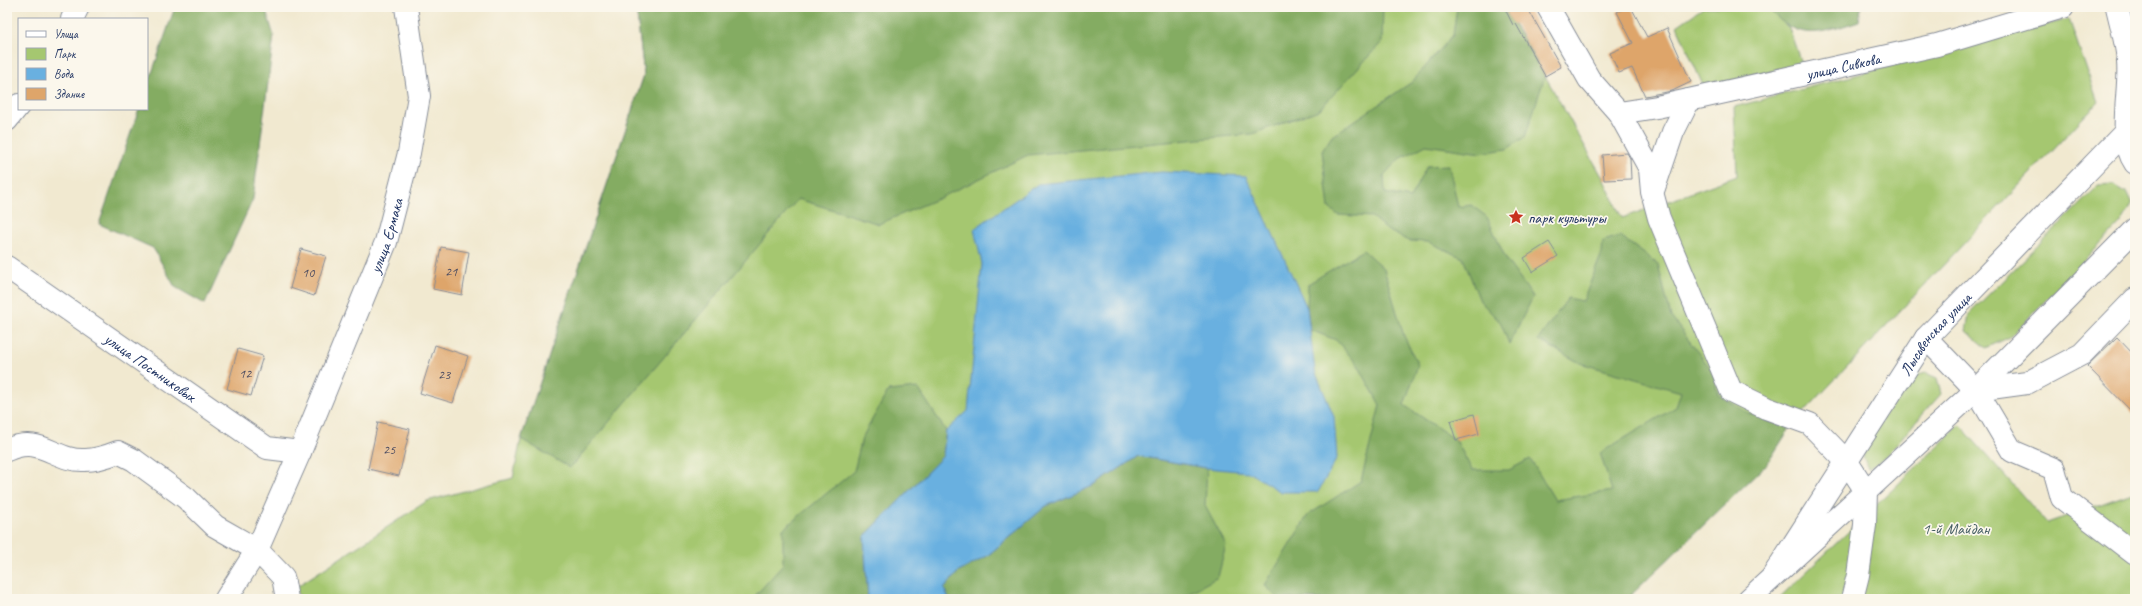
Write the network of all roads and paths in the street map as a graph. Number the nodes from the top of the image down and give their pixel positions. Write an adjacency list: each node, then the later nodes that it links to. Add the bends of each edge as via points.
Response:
1 (78, 7): 6 (street)
2 (406, 7): 20 (street, улица Ермака, via 419,96 409,153 386,242)
3 (1548, 7): 9 (street, via 1589,79)
4 (2063, 7): 7 (street, улица Сивкова, via 1937,45)
5 (2117, 7): 11 (street, via 2128,62)
6 (72, 18)
7 (1689, 100): 9 (street, улица Сивкова); 13 (street, via 1673,132)
8 (18, 106): 10 (street)
9 (1619, 113): 13 (street, via 1650,169)
10 (7, 120)
11 (2130, 126): 12 (street, via 2131,158); 17 (street, Лысьвенская улица)
12 (2135, 163)
13 (1652, 192): 21 (street, via 1659,218 1731,391 1766,408 1810,424)
14 (2135, 229): 18 (street, Лысьвенская улица)
15 (7, 267): 20 (street, улица Постниковых, via 268,448)
16 (2135, 299): 18 (street, via 2082,354 2027,383)
17 (1926, 338): 18 (street); 21 (street, Лысьвенская улица)
18 (1976, 390): 22 (street, Лысьвенская улица); 24 (street, via 2012,451 2054,469 2062,498)
19 (7, 450): 23 (street, via 18,445 38,445 84,461 118,452 134,460 186,498 215,526)
20 (300, 452): 23 (street, улица Ермака)
21 (1847, 462): 22 (street); 25 (street, Лысьвенская улица)
22 (1866, 491): 25 (street, Лысьвенская улица); 29 (street, via 1866,525)
23 (257, 550): 26 (street, улица Ермака); 27 (street, via 284,577)
24 (2135, 554)
25 (1773, 576): 28 (street, Лысьвенская улица)
26 (226, 599)
27 (287, 599)
28 (1749, 599)
29 (1852, 599)

